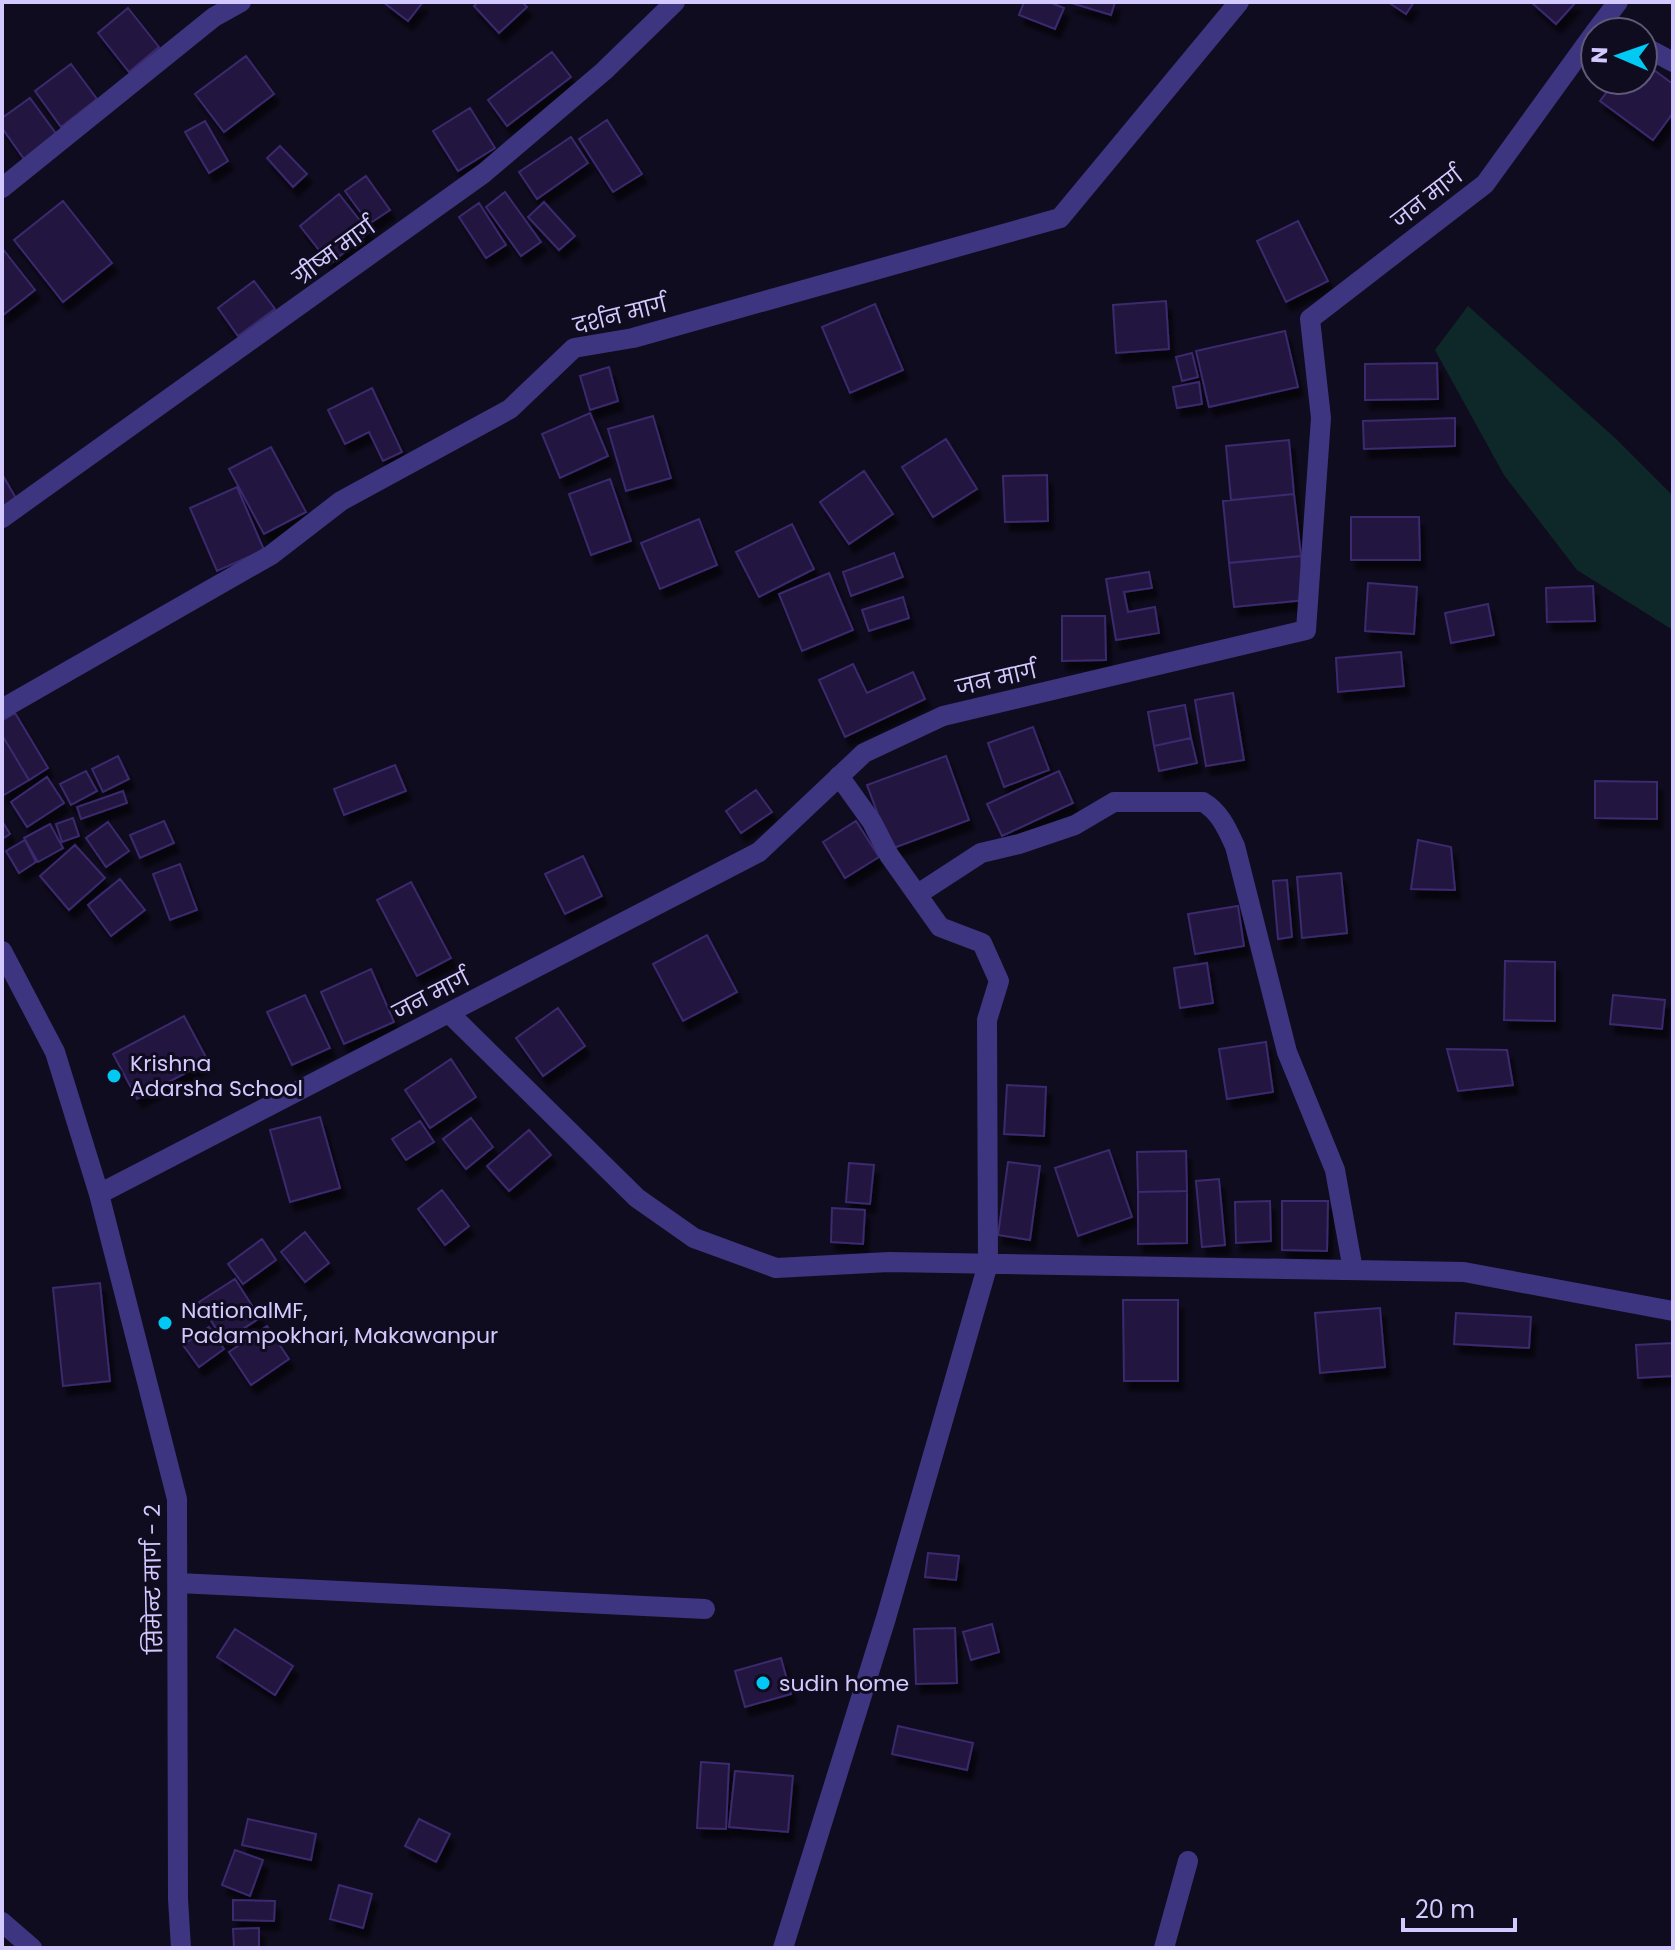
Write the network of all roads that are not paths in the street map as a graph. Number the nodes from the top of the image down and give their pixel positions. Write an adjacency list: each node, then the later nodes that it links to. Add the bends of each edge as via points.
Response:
1 (241, 2): 5 (street, via 214,17)
2 (675, 2): 6 (street, ग्रीष्म मार्ग, via 604,71 484,173)
3 (1239, 2): 7 (street, दर्शन मार्ग, via 1060,218 633,338 574,348 510,409 341,501 271,555)
4 (1579, 61): 8 (street, जन मार्ग, via 1485,184 1310,319 1321,418 1306,630 943,716 864,753)
5 (2, 188)
6 (2, 518)
7 (2, 709)
8 (839, 776): 9 (street); 11 (street, जन मार्ग, via 759,852)
9 (918, 894): 13 (street, via 940,927 982,943 999,981 987,1020); 14 (street, via 981,853 1075,825 1114,802 1203,802 1212,808 1235,846 1287,1052 1335,1170)
10 (2, 951): 12 (street, सिमेन्ट मार्ग - 2, via 55,1052)
11 (449, 1013): 12 (street, जन मार्ग); 13 (street, via 637,1198 694,1238 776,1268)
12 (99, 1194): 16 (street, सिमेन्ट मार्ग - 2, via 177,1499)
13 (988, 1264): 14 (street); 22 (street)
14 (1353, 1270): 15 (street, via 1464,1272)
15 (1673, 1311)
16 (178, 1583): 17 (street); 21 (street, सिमेन्ट मार्ग - 2)
17 (705, 1609)
18 (1188, 1861): 23 (street)
19 (2, 1922): 20 (street)
20 (32, 1948)
21 (181, 1948)
22 (783, 1948)
23 (1164, 1948)

